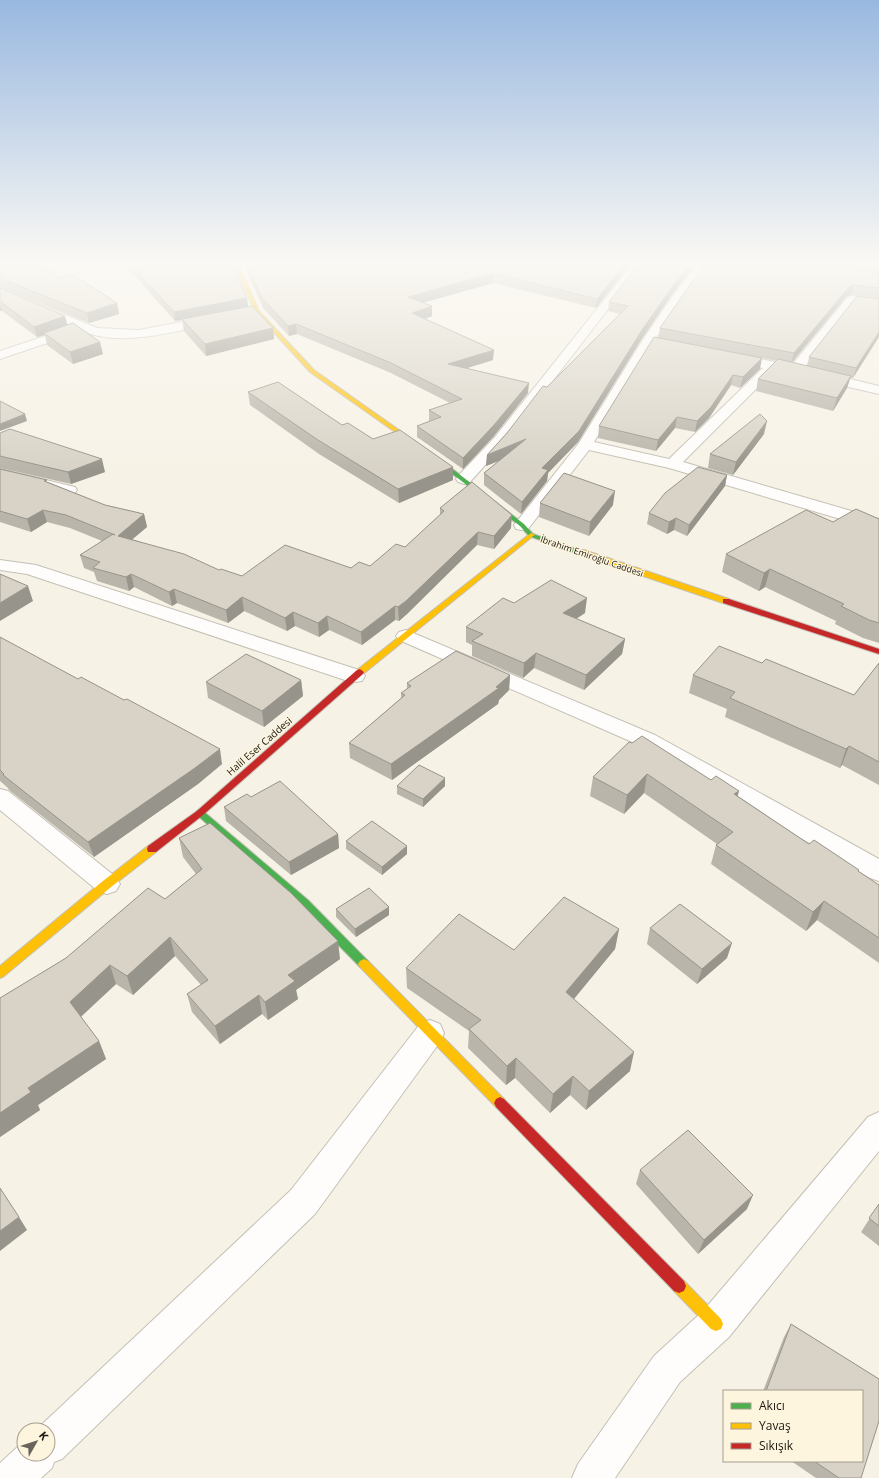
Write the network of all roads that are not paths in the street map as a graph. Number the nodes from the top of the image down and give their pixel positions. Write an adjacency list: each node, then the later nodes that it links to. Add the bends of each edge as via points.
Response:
1 (63, 334): 8 (street)
2 (278, 334): 16 (street, İbrahim Emiroğlu Caddesi, via 312,371)
3 (583, 334): 16 (street, via 500,440)
4 (653, 334): 6 (street)
5 (824, 334): 11 (street)
6 (648, 341): 7 (street); 13 (street)
7 (664, 344)
8 (0, 355)
9 (718, 355): 10 (street)
10 (772, 366): 11 (street); 14 (street)
11 (795, 370): 12 (street)
12 (879, 390)
13 (584, 445): 14 (street); 19 (street)
14 (672, 464): 18 (street)
15 (0, 474): 17 (street)
16 (464, 479): 19 (street, İbrahim Emiroğlu Caddesi)
17 (69, 490)
18 (873, 523)
19 (527, 530): 21 (street, Halil Eser Caddesi); 22 (street, İbrahim Emiroğlu Caddesi)
20 (0, 565): 23 (street, via 30,569)
21 (406, 636): 23 (street, Halil Eser Caddesi); 26 (street, via 646,740)
22 (879, 652)
23 (355, 676): 25 (street, Halil Eser Caddesi)
24 (0, 797): 27 (street)
25 (200, 813): 27 (street, Halil Eser Caddesi); 29 (street, via 304,903)
26 (879, 871)
27 (107, 884): 28 (street, Halil Eser Caddesi)
28 (0, 972)
29 (430, 1033): 31 (street); 32 (street, via 303,1202)
30 (879, 1127): 31 (street)
31 (716, 1324): 35 (street, via 667,1369)
32 (56, 1436)
33 (30, 1462): 34 (street)
34 (13, 1478)
35 (592, 1478)

